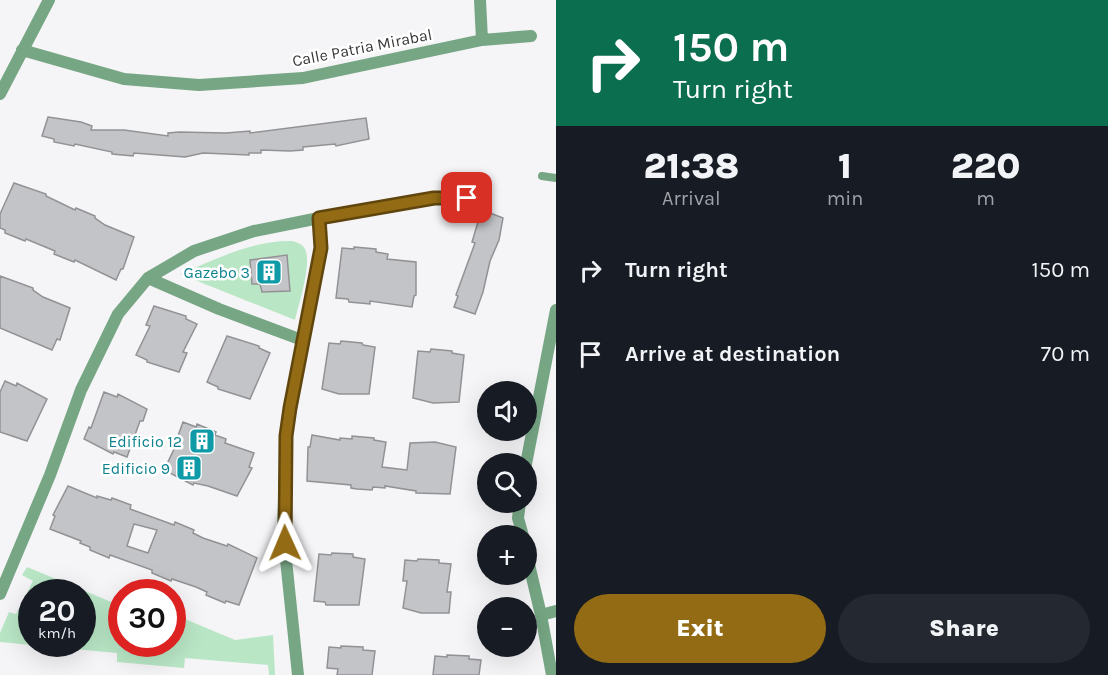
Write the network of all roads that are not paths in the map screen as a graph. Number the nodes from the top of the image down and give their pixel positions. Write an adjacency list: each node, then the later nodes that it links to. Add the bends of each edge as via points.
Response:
1 (49, 0): 5 (street)
2 (480, 0): 4 (street)
3 (531, 36): 4 (street, Calle Patria Mirabal)
4 (483, 40): 5 (street, Calle Patria Mirabal, via 303,78 199,85 124,79)
5 (22, 50): 6 (street)
6 (0, 94)
7 (542, 176): 8 (lane)
8 (556, 178)
9 (467, 198): 10 (street, via 434,198)
10 (319, 218): 11 (street, via 254,231 194,251); 13 (street, via 321,248)
11 (148, 278): 13 (street); 16 (street, via 118,314 81,390)
12 (556, 310): 14 (street)
13 (302, 340): 19 (street, via 286,436 284,531)
14 (528, 453)
15 (534, 585): 18 (street)
16 (0, 594)
17 (556, 611): 18 (street)
18 (541, 615): 20 (street)
19 (298, 675)
20 (552, 675)

